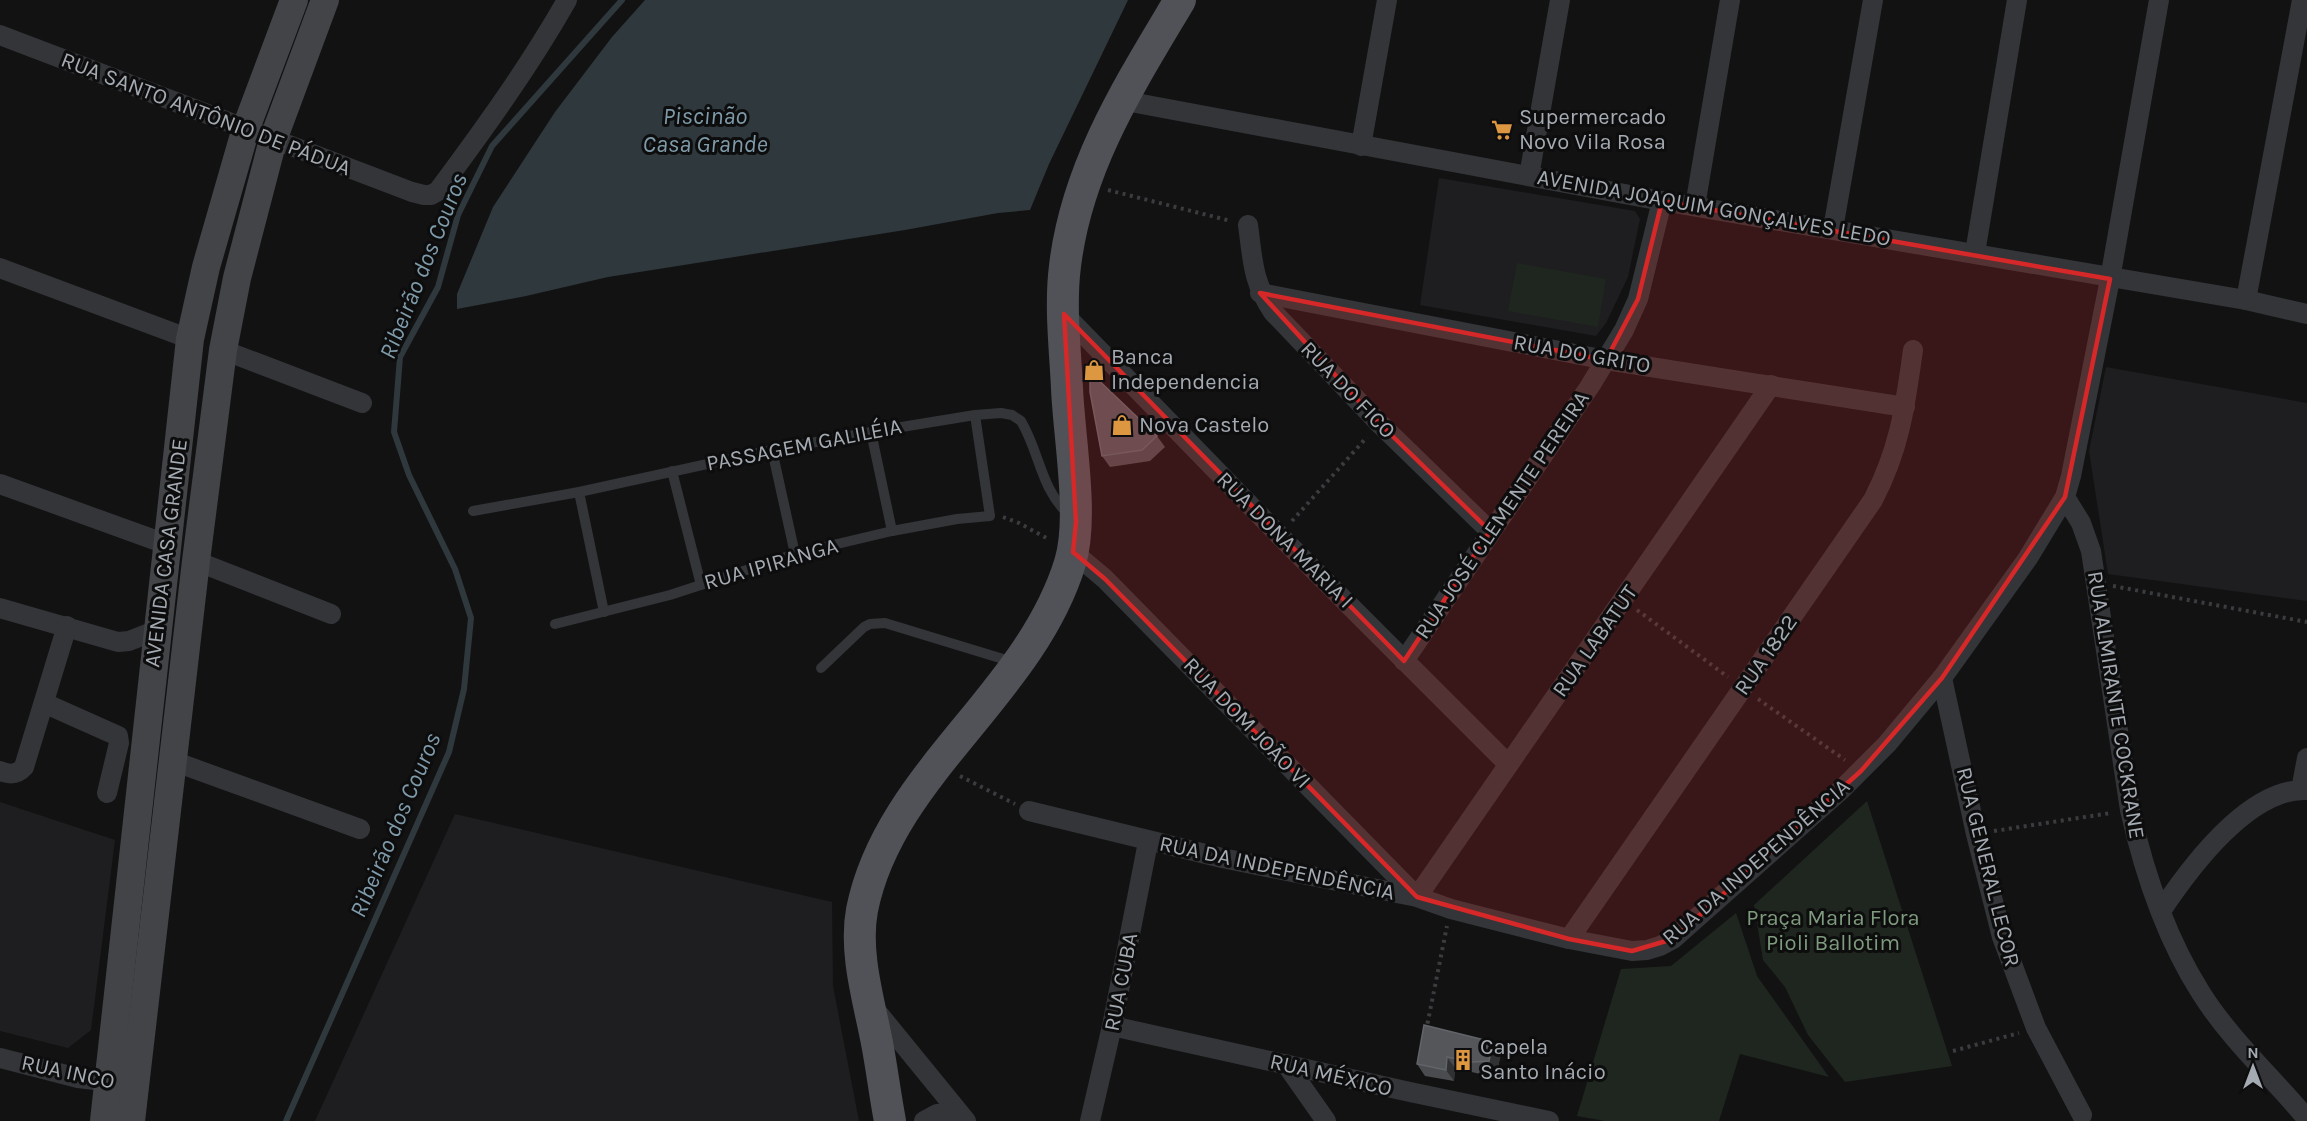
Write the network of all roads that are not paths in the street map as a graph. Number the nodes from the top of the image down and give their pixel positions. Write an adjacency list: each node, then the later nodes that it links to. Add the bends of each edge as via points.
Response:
1 (294, 0): 14 (main road, AVENIDA CASA GRANDE)
2 (325, 0): 15 (main road, AVENIDA CASA GRANDE)
3 (567, 0): 15 (street, RUA SANTO ANTÔNIO DE PÁDUA, via 526,67 438,191 431,195 412,192)
4 (1180, 0): 13 (main road)
5 (1387, 0): 16 (street)
6 (1560, 0): 17 (street)
7 (1730, 0): 19 (street)
8 (1873, 0): 21 (street)
9 (2017, 0): 22 (street)
10 (2159, 0): 24 (street, RUA DA INDEPENDÊNCIA)
11 (2302, 0): 26 (street)
12 (0, 35): 14 (street, RUA SANTO ANTÔNIO DE PÁDUA)
13 (1120, 100): 16 (street, AVENIDA JOAQUIM GONÇALVES LEDO); 27 (main road, via 1085,180 1070,231 1064,269)
14 (246, 128): 15 (street, RUA SANTO ANTÔNIO DE PÁDUA); 29 (main road, AVENIDA CASA GRANDE, via 206,267)
15 (273, 140): 30 (main road, AVENIDA CASA GRANDE, via 237,278)
16 (1361, 146): 17 (street, AVENIDA JOAQUIM GONÇALVES LEDO)
17 (1529, 176): 18 (street, AVENIDA JOAQUIM GONÇALVES LEDO)
18 (1662, 201): 19 (street, AVENIDA JOAQUIM GONÇALVES LEDO); 32 (street, RUA JOSÉ CLEMENTE PEREIRA, via 1638,299)
19 (1695, 206): 21 (street, AVENIDA JOAQUIM GONÇALVES LEDO)
20 (1248, 225): 25 (street, RUA DO FICO)
21 (1833, 229): 22 (street, AVENIDA JOAQUIM GONÇALVES LEDO)
22 (1975, 253): 24 (street, AVENIDA JOAQUIM GONÇALVES LEDO)
23 (0, 268): 29 (street)
24 (2110, 279): 26 (street, AVENIDA JOAQUIM GONÇALVES LEDO); 42 (street, RUA DA INDEPENDÊNCIA)
25 (1260, 293): 32 (street, RUA DO GRITO); 45 (street, RUA DO FICO, via 1273,312 1379,423)
26 (2246, 300): 28 (street, AVENIDA JOAQUIM GONÇALVES LEDO)
27 (1064, 314): 46 (main road); 57 (street, RUA DONA MARIA I)
28 (2307, 314)
29 (190, 339): 47 (main road, AVENIDA CASA GRANDE)
30 (223, 350): 34 (street); 49 (main road, AVENIDA CASA GRANDE)
31 (1913, 350): 35 (street, RUA 1822)
32 (1606, 360): 33 (street, RUA DO GRITO); 45 (street, RUA JOSÉ CLEMENTE PEREIRA)
33 (1771, 385): 35 (street, RUA DO GRITO); 64 (street, RUA LABATUT)
34 (362, 403)
35 (1905, 407): 73 (street, RUA 1822, via 1897,444 1873,500)
36 (975, 415): 37 (lane, PASSAGEM GALILÉIA); 44 (lane, RUA IPIRANGA, via 990,516); 46 (lane, PASSAGEM GALILÉIA, via 1001,413 1021,421 1046,484)
37 (871, 432): 38 (lane, PASSAGEM GALILÉIA); 44 (lane)
38 (772, 450): 39 (lane, PASSAGEM GALILÉIA); 48 (lane)
39 (672, 471): 41 (lane, PASSAGEM GALILÉIA); 50 (lane)
40 (0, 484): 47 (street)
41 (579, 492): 43 (lane, PASSAGEM GALILÉIA); 52 (lane)
42 (2065, 497): 60 (street, RUA DA INDEPENDÊNCIA, via 2028,558); 72 (street, RUA ALMIRANTE COCKRANE, via 2081,523 2091,551 2130,810)
43 (473, 511)
44 (892, 531): 48 (lane, RUA IPIRANGA)
45 (1490, 531): 57 (street, RUA JOSÉ CLEMENTE PEREIRA)
46 (1074, 537): 58 (main road, via 1054,607); 71 (street, RUA DOM JOÃO VI, via 1106,579)
47 (166, 544): 56 (main road, AVENIDA CASA GRANDE)
48 (795, 554): 50 (lane, RUA IPIRANGA)
49 (196, 561): 53 (street); 63 (main road, AVENIDA CASA GRANDE)
50 (701, 585): 52 (lane, RUA IPIRANGA)
51 (0, 608): 55 (street)
52 (604, 612): 54 (lane, RUA IPIRANGA)
53 (331, 614)
54 (555, 624)
55 (67, 627): 56 (street, via 118,642); 61 (street)
56 (157, 630): 78 (main road, AVENIDA CASA GRANDE)
57 (1404, 661): 64 (street, RUA DONA MARIA I)
58 (1018, 664): 59 (lane, via 877,623 864,627); 74 (main road, via 908,803 886,843 862,912 861,950)
59 (821, 668)
60 (1942, 678): 73 (street, RUA DA INDEPENDÊNCIA, via 1861,771 1673,939 1660,946 1632,951); 80 (street, RUA GENERAL LECOR, via 2002,937 2036,1028)
61 (44, 704): 65 (street, via 24,767 13,774); 67 (street, via 118,736)
62 (2307, 758): 66 (street)
63 (173, 761): 69 (street); 78 (main road, AVENIDA CASA GRANDE)
64 (1508, 764): 71 (street, RUA LABATUT)
65 (0, 771)
66 (2304, 790): 72 (street, via 2253,808 2220,836 2184,876)
67 (107, 794)
68 (1029, 811): 70 (street, RUA DA INDEPENDÊNCIA)
69 (360, 829)
70 (1148, 842): 71 (street, RUA DA INDEPENDÊNCIA); 75 (street, RUA CUBA)
71 (1417, 897): 73 (street, RUA DA INDEPENDÊNCIA)
72 (2161, 911): 79 (street, RUA ALMIRANTE COCKRANE, via 2201,993 2236,1039)
73 (1569, 939)
74 (869, 1002): 81 (street); 84 (main road)
75 (1113, 1026): 77 (street, RUA MÉXICO); 86 (street, RUA CUBA)
76 (0, 1058): 78 (street, RUA INCO, via 78,1078)
77 (1286, 1064): 87 (street); 88 (street, RUA MÉXICO)
78 (122, 1083): 82 (main road, AVENIDA CASA GRANDE); 83 (main road, AVENIDA CASA GRANDE)
79 (2303, 1109)
80 (2082, 1115)
81 (962, 1116): 85 (street, via 937,1114)
82 (104, 1121)
83 (131, 1121)
84 (890, 1121)
85 (924, 1121)
86 (1090, 1121)
87 (1326, 1121)
88 (1549, 1121)

